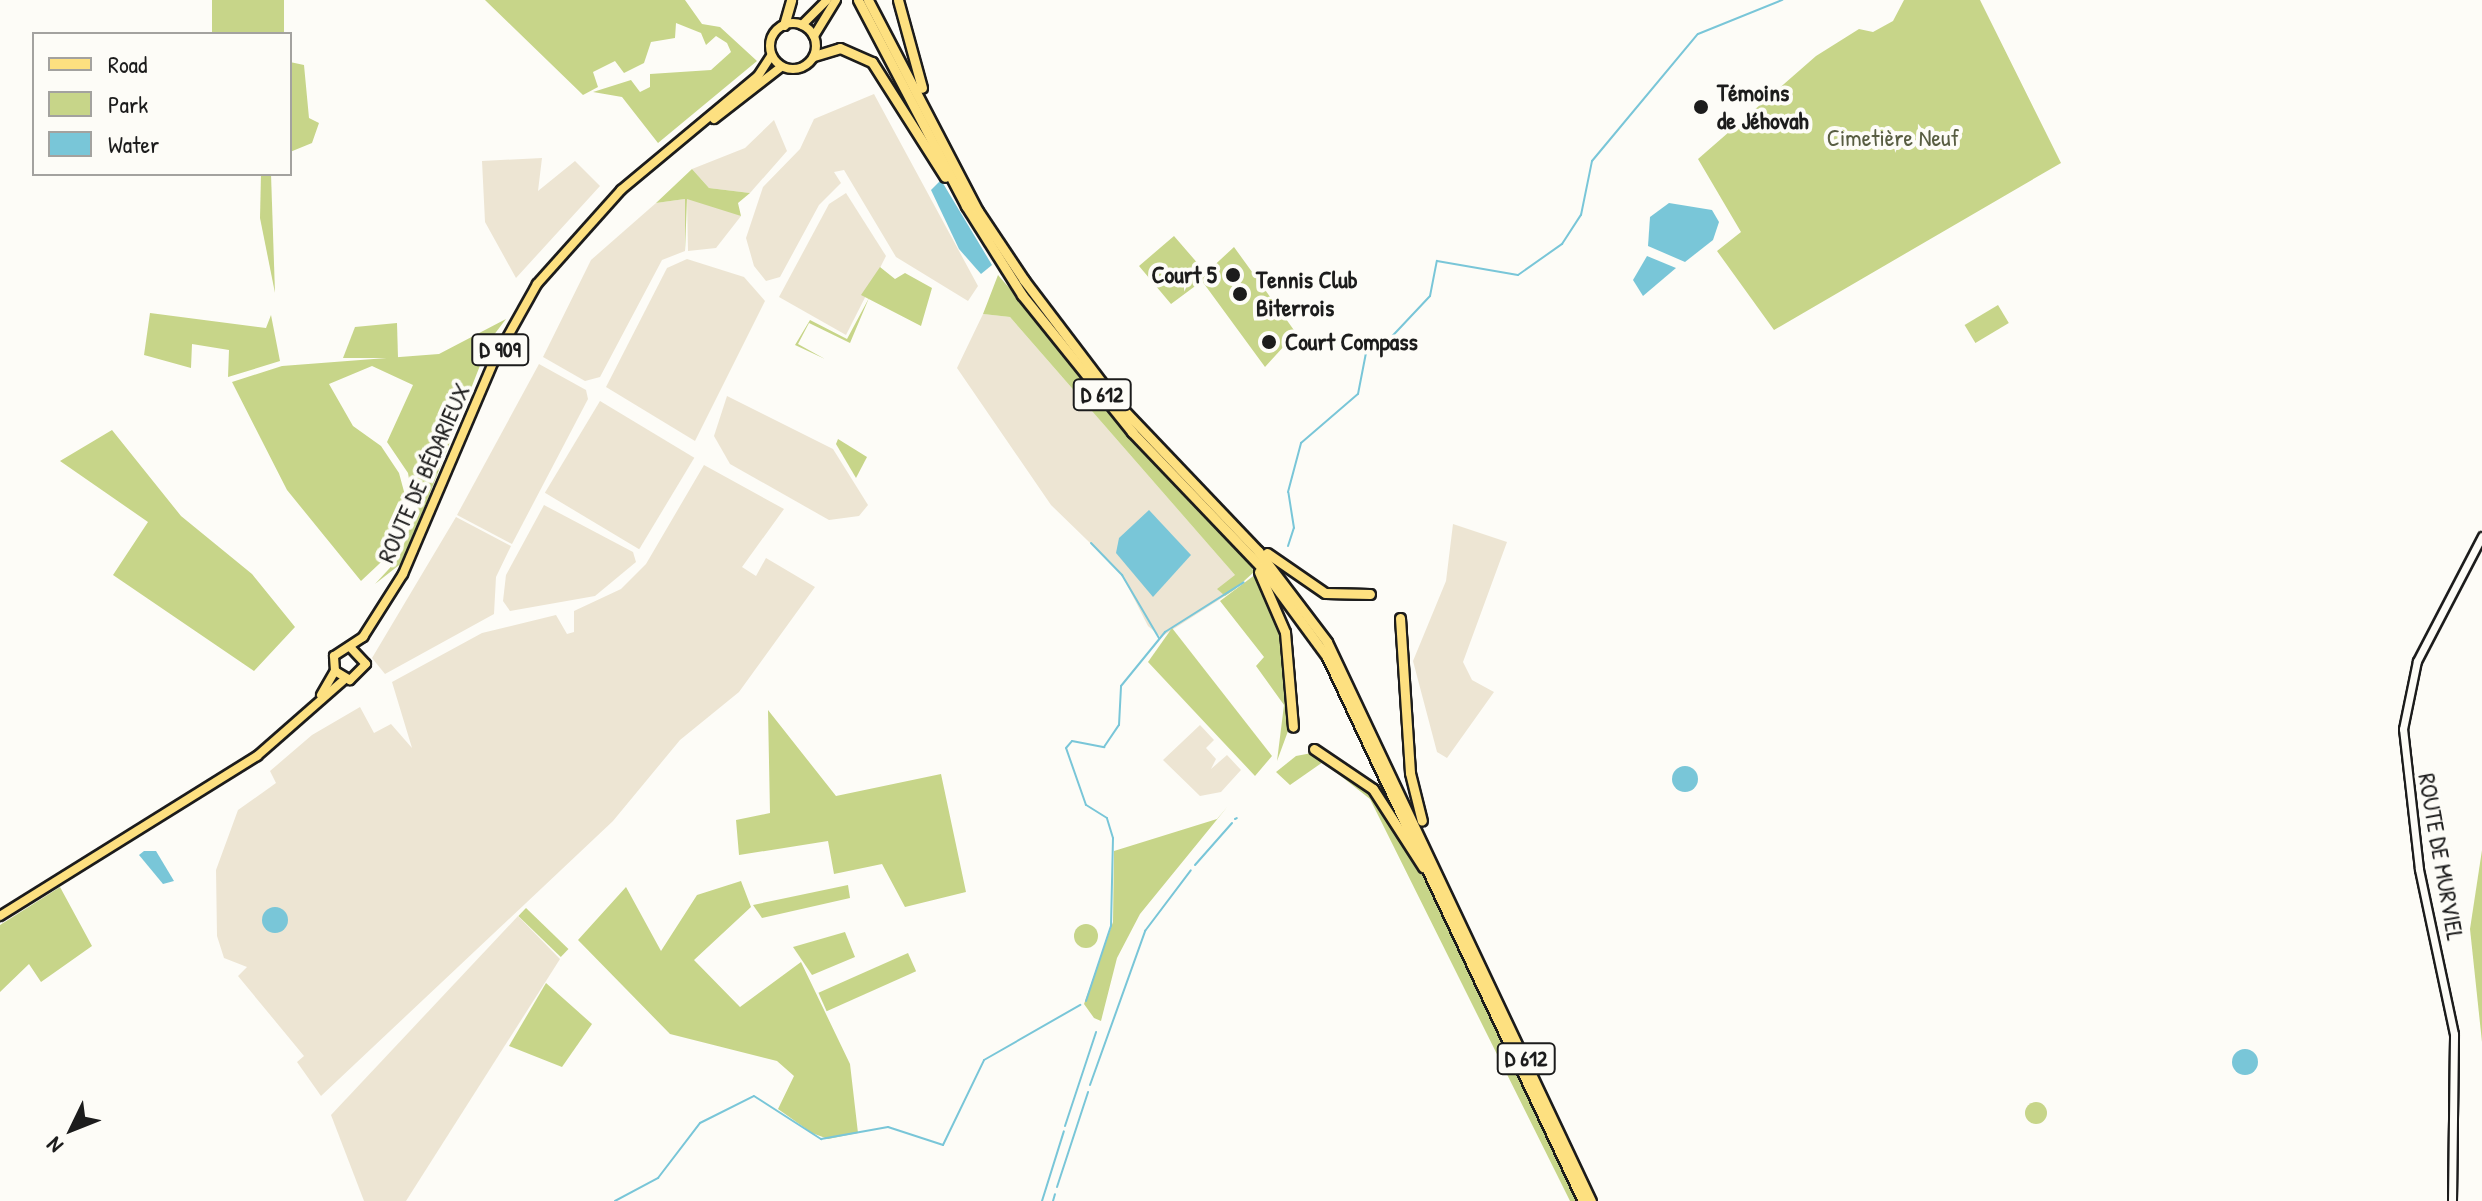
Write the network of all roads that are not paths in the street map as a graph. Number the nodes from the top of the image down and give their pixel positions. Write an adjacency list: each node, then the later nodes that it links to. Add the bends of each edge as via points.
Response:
1 (791, 0): 7 (highway)
2 (827, 0): 8 (main road)
3 (836, 0): 9 (main road)
4 (858, 0): 15 (highway, D 612)
5 (868, 0): 14 (highway, D 612)
6 (898, 0): 14 (highway)
7 (784, 25): 8 (main road); 10 (main road, via 772,36)
8 (802, 25): 9 (main road)
9 (814, 36): 11 (main road)
10 (771, 56): 12 (main road); 13 (main road, ROUTE DE BÉDARIEUX / D 909)
11 (814, 56): 12 (main road, via 801,68); 15 (highway, via 849,49 885,75)
12 (781, 67): 13 (main road, ROUTE DE BÉDARIEUX / D 909)
13 (695, 129): 21 (main road, ROUTE DE BÉDARIEUX / D 909, via 621,190 537,284)
14 (942, 140): 15 (highway, D 612)
15 (1003, 261): 16 (highway, D 612, via 1113,397); 17 (highway, D 612, via 1127,426)
16 (1203, 494): 19 (highway, via 1303,583 1341,597); 24 (highway, D 612, via 1285,583)
17 (1220, 522): 24 (highway, D 612, via 1290,602); 29 (highway, via 1279,610 1296,694)
18 (2482, 536): 36 (main road, ROUTE DE MURVIEL, via 2417,661 2403,729 2419,869 2454,1034)
19 (1370, 594)
20 (1400, 618): 31 (highway, via 1413,792)
21 (375, 620): 22 (main road, ROUTE DE BÉDARIEUX / D 909); 23 (main road, ROUTE DE BÉDARIEUX / D 909)
22 (350, 647): 23 (main road); 25 (main road, via 337,652)
23 (362, 653): 26 (main road, via 362,673)
24 (1336, 666): 27 (highway, D 612)
25 (335, 671): 26 (main road); 28 (main road)
26 (345, 679): 28 (main road)
27 (1348, 686): 31 (highway, D 612); 33 (highway, D 612)
28 (313, 706): 32 (main road, via 257,756)
29 (1293, 727)
30 (1314, 749): 33 (highway, via 1382,799)
31 (1457, 910): 35 (highway, D 612)
32 (0, 916)
33 (1458, 930): 34 (highway, D 612)
34 (1583, 1201)
35 (1591, 1201)
36 (2452, 1201)

